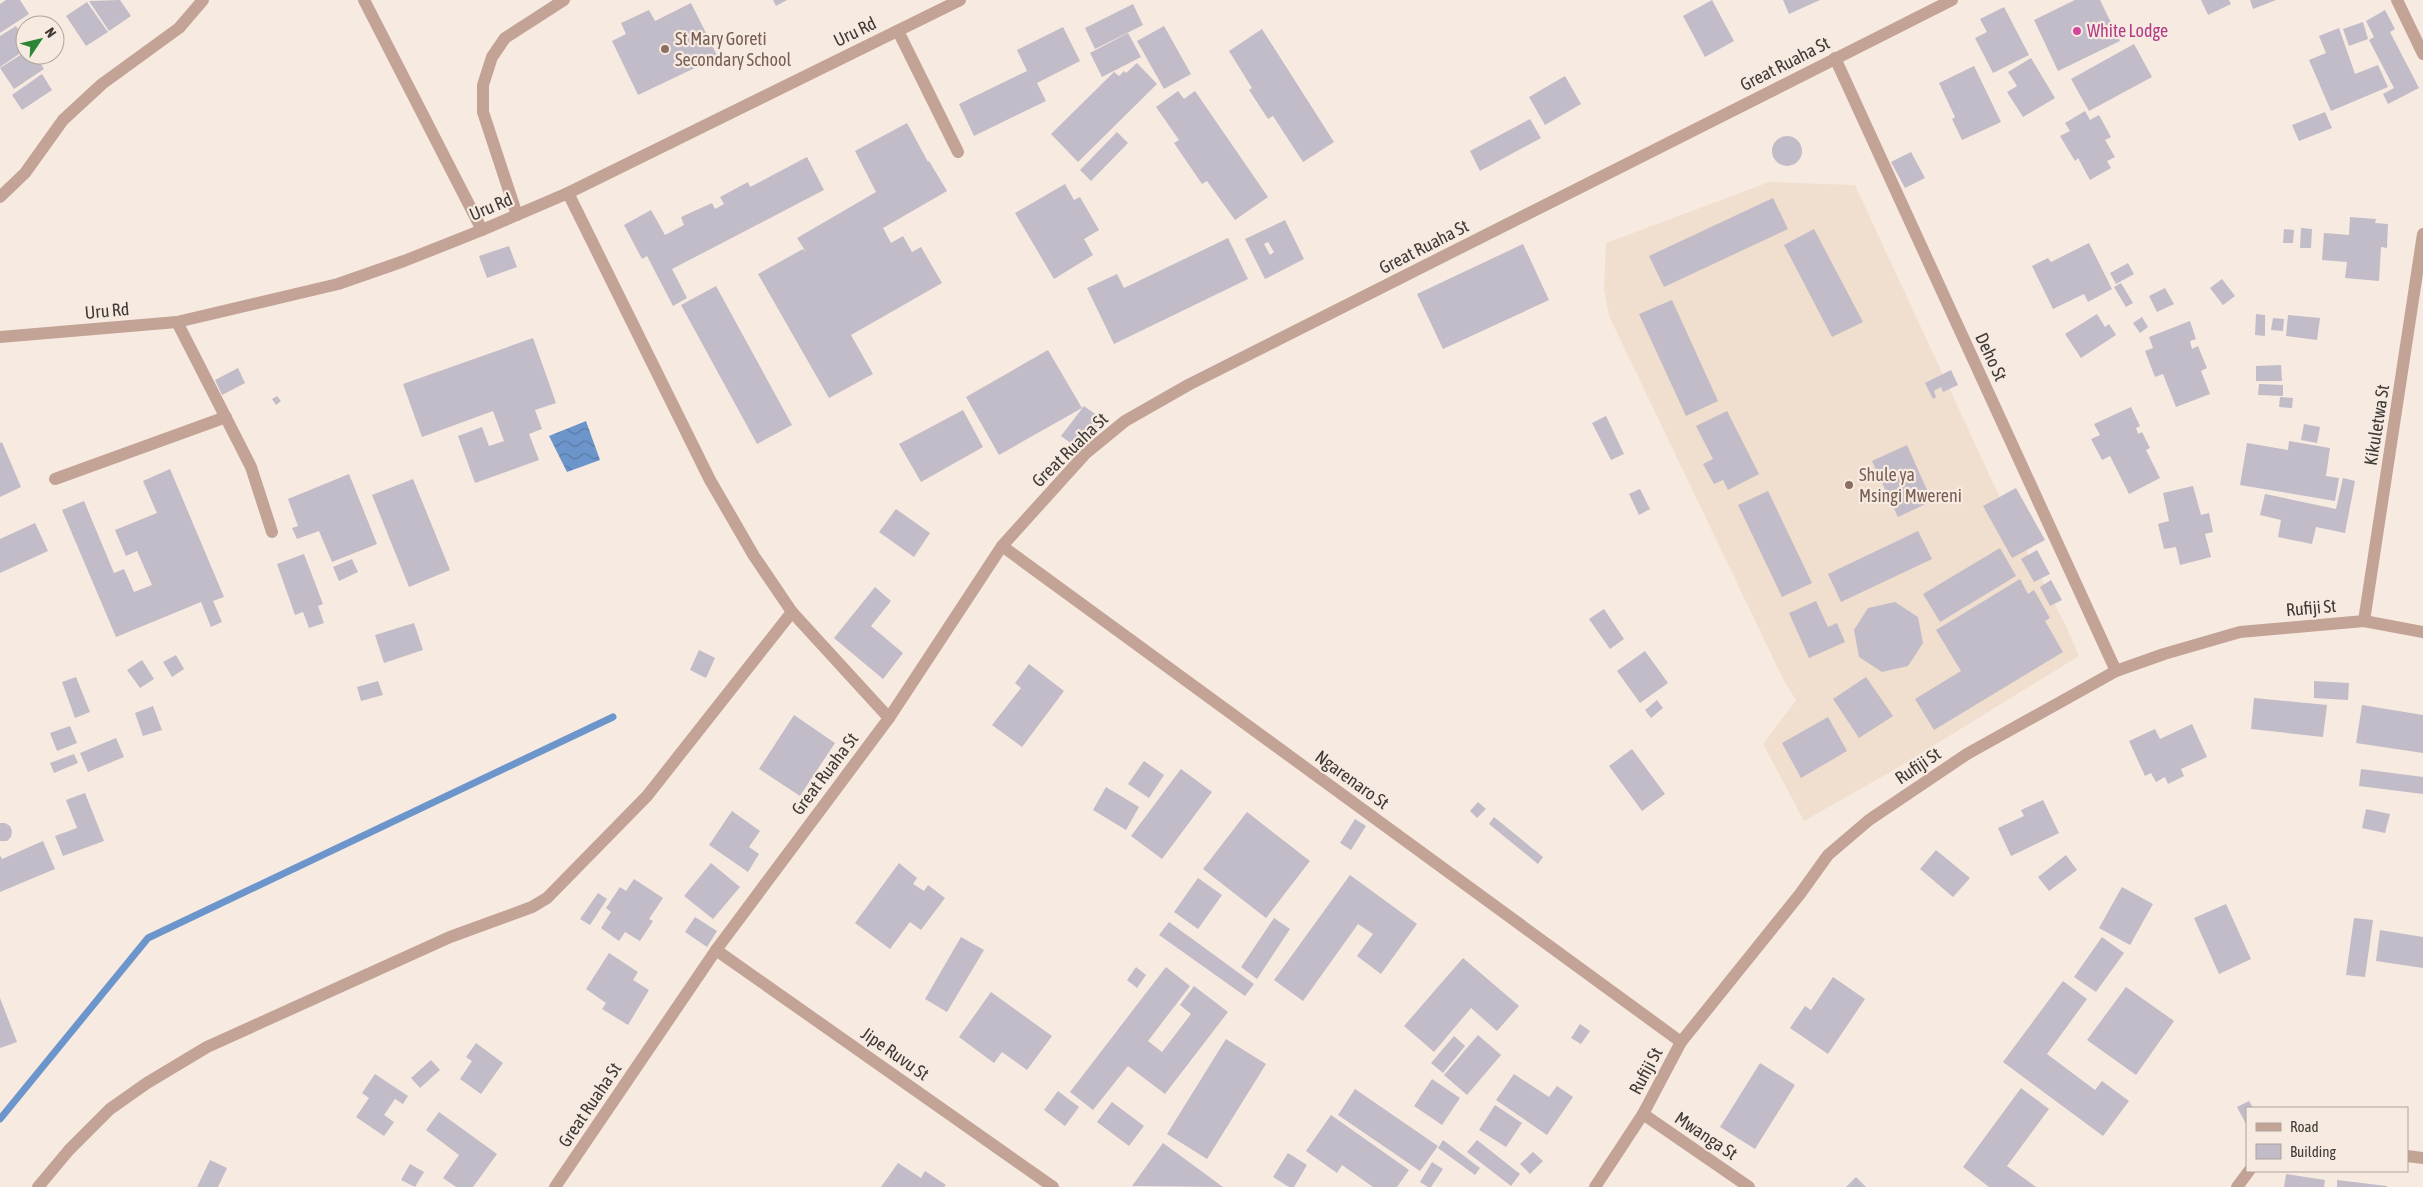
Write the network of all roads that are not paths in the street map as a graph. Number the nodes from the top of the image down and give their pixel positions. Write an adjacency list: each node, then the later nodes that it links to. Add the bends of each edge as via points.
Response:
1 (202, 0): 12 (street, via 179,28 102,84 64,120 25,173)
2 (364, 0): 14 (street)
3 (564, 0): 13 (street, via 505,38 492,57 483,85 483,112)
4 (960, 0): 7 (street, Uru Rd)
5 (1952, 0): 9 (street, Great Ruaha St)
6 (2397, 0): 8 (street)
7 (898, 31): 10 (street); 11 (street, Uru Rd)
8 (2423, 54)
9 (1835, 58): 21 (street, Great Ruaha St, via 1190,384 1125,421 1086,454); 25 (street, Deho St)
10 (958, 152)
11 (568, 193): 13 (street, Uru Rd); 22 (street, via 710,480 754,556)
12 (0, 197)
13 (517, 215): 14 (street, Uru Rd)
14 (482, 230): 16 (street, Uru Rd, via 338,284)
15 (2423, 234): 23 (street, Kikuletwa St)
16 (178, 322): 17 (street, Uru Rd); 18 (street)
17 (0, 337)
18 (226, 416): 19 (street); 20 (street, via 251,467)
19 (55, 479)
20 (272, 532)
21 (1002, 546): 26 (street, Great Ruaha St); 28 (street, Ngarenaro St)
22 (792, 612): 26 (street); 33 (street, via 647,796 547,898 532,907 450,937 207,1047 110,1109)
23 (2364, 621): 24 (street, Rufiji St); 25 (street, Rufiji St, via 2240,632)
24 (2423, 632)
25 (2116, 671): 28 (street, Rufiji St, via 1967,754 1869,820 1828,855)
26 (889, 718): 27 (street, Great Ruaha St)
27 (716, 950): 34 (street, Great Ruaha St); 35 (street, Jipe Ruvu St)
28 (1681, 1042): 29 (street, Rufiji St)
29 (1643, 1114): 36 (street, Rufiji St); 37 (street, Mwanga St)
30 (2408, 1156): 31 (street)
31 (2423, 1158)
32 (2248, 1172): 38 (street)
33 (38, 1187)
34 (555, 1187)
35 (1053, 1187)
36 (1595, 1187)
37 (1749, 1187)
38 (2237, 1187)

